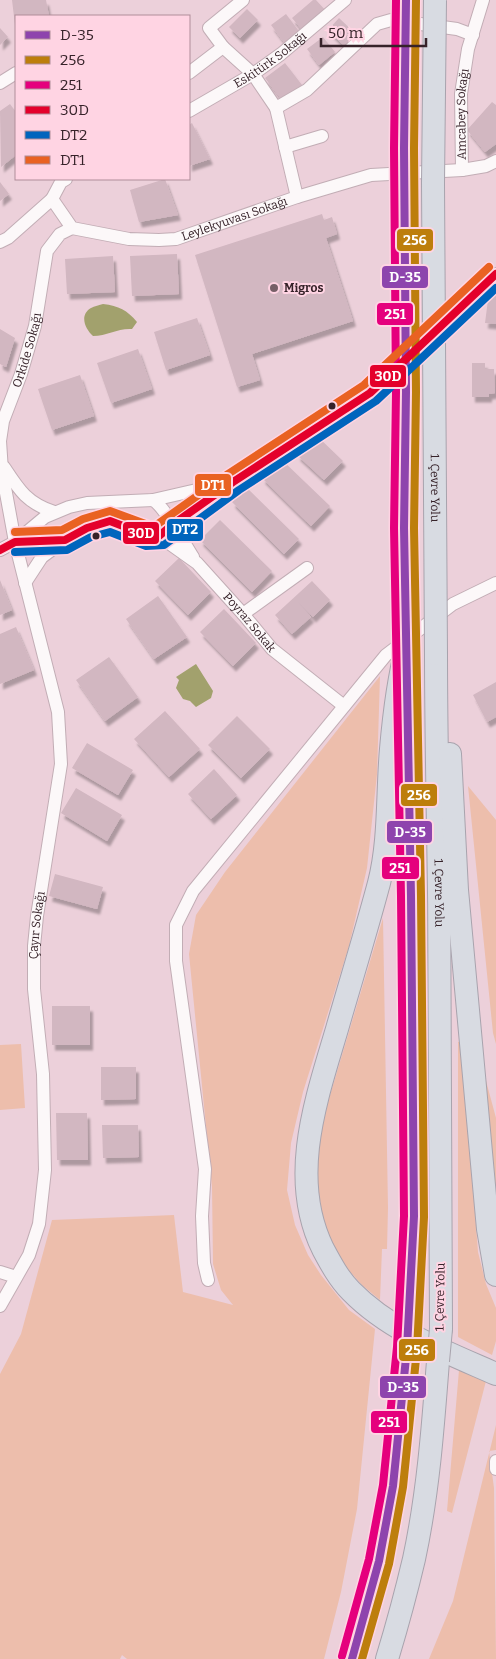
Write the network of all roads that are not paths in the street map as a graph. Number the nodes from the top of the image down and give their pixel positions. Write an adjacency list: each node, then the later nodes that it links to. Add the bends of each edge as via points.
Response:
1 (243, 0): 7 (street, via 208,28)
2 (346, 0): 10 (street, Eskitürk Sokağı)
3 (406, 0): 39 (highway, bridge, via 404,528)
4 (435, 0): 40 (highway, 1. Çevre Yolu, bridge)
5 (483, 0): 6 (street, Amcabey Sokağı)
6 (473, 36): 12 (street, via 457,29 391,20 378,24 307,90); 17 (street, Amcabey Sokağı, via 461,94)
7 (223, 47): 8 (street); 10 (street)
8 (190, 72)
9 (15, 74): 11 (street)
10 (253, 74): 12 (street); 13 (street, Eskitürk Sokağı)
11 (0, 83)
12 (276, 108): 15 (street)
13 (190, 110)
14 (322, 136): 15 (street)
15 (285, 147): 19 (street)
16 (496, 161): 17 (street, Leylekyuvası Sokağı)
17 (462, 170): 19 (street, Leylekyuvası Sokağı, via 371,175)
18 (64, 180): 20 (street)
19 (297, 197): 21 (street, Leylekyuvası Sokağı, via 176,239 129,239)
20 (52, 199): 21 (street); 22 (street)
21 (72, 228): 24 (street, Orkide Sokağı, via 60,234 47,251 35,326 3,421)
22 (0, 242)
23 (496, 274): 26 (street, via 370,393)
24 (0, 441): 25 (street, Orkide Sokağı)
25 (2, 465): 28 (street, via 26,497 40,508); 32 (street, Orkide Sokağı)
26 (233, 482): 27 (street); 29 (street)
27 (153, 500): 28 (street, via 87,504); 29 (street, via 165,510)
28 (54, 512): 32 (street)
29 (172, 525): 30 (street); 34 (street)
30 (159, 536): 31 (street, via 149,536 110,521); 34 (street, Poyraz Sokak)
31 (65, 540): 32 (street); 36 (street, via 42,557)
32 (15, 542): 33 (street); 36 (street, Çayır Sokağı)
33 (0, 550)
34 (197, 563): 38 (street, Poyraz Sokak)
35 (307, 568): 38 (street)
36 (25, 583): 44 (street, Çayır Sokağı, via 58,712 61,764 34,946 34,989 43,1074 45,1170 39,1224)
37 (496, 583): 41 (street, via 453,604 386,655)
38 (243, 614): 41 (street, Poyraz Sokak, via 272,650)
39 (407, 646): 47 (highway, via 399,677 380,881 323,1074 310,1130 305,1175 317,1236 332,1266 351,1291 398,1327); 50 (highway, bridge, via 414,1216 407,1348 387,1523)
40 (436, 654): 43 (highway, via 447,714 457,890 488,1229); 51 (highway, 1. Çevre Yolu, bridge, via 441,1329 433,1430 422,1511 412,1566)
41 (344, 706): 45 (street, via 193,891 176,925 176,962 205,1169 202,1216)
42 (0, 1272): 44 (street)
43 (496, 1276)
44 (16, 1277): 46 (street, Çayır Sokağı)
45 (208, 1280)
46 (0, 1306)
47 (496, 1374)
48 (496, 1461): 49 (street)
49 (496, 1469)
50 (352, 1659)
51 (387, 1659)

